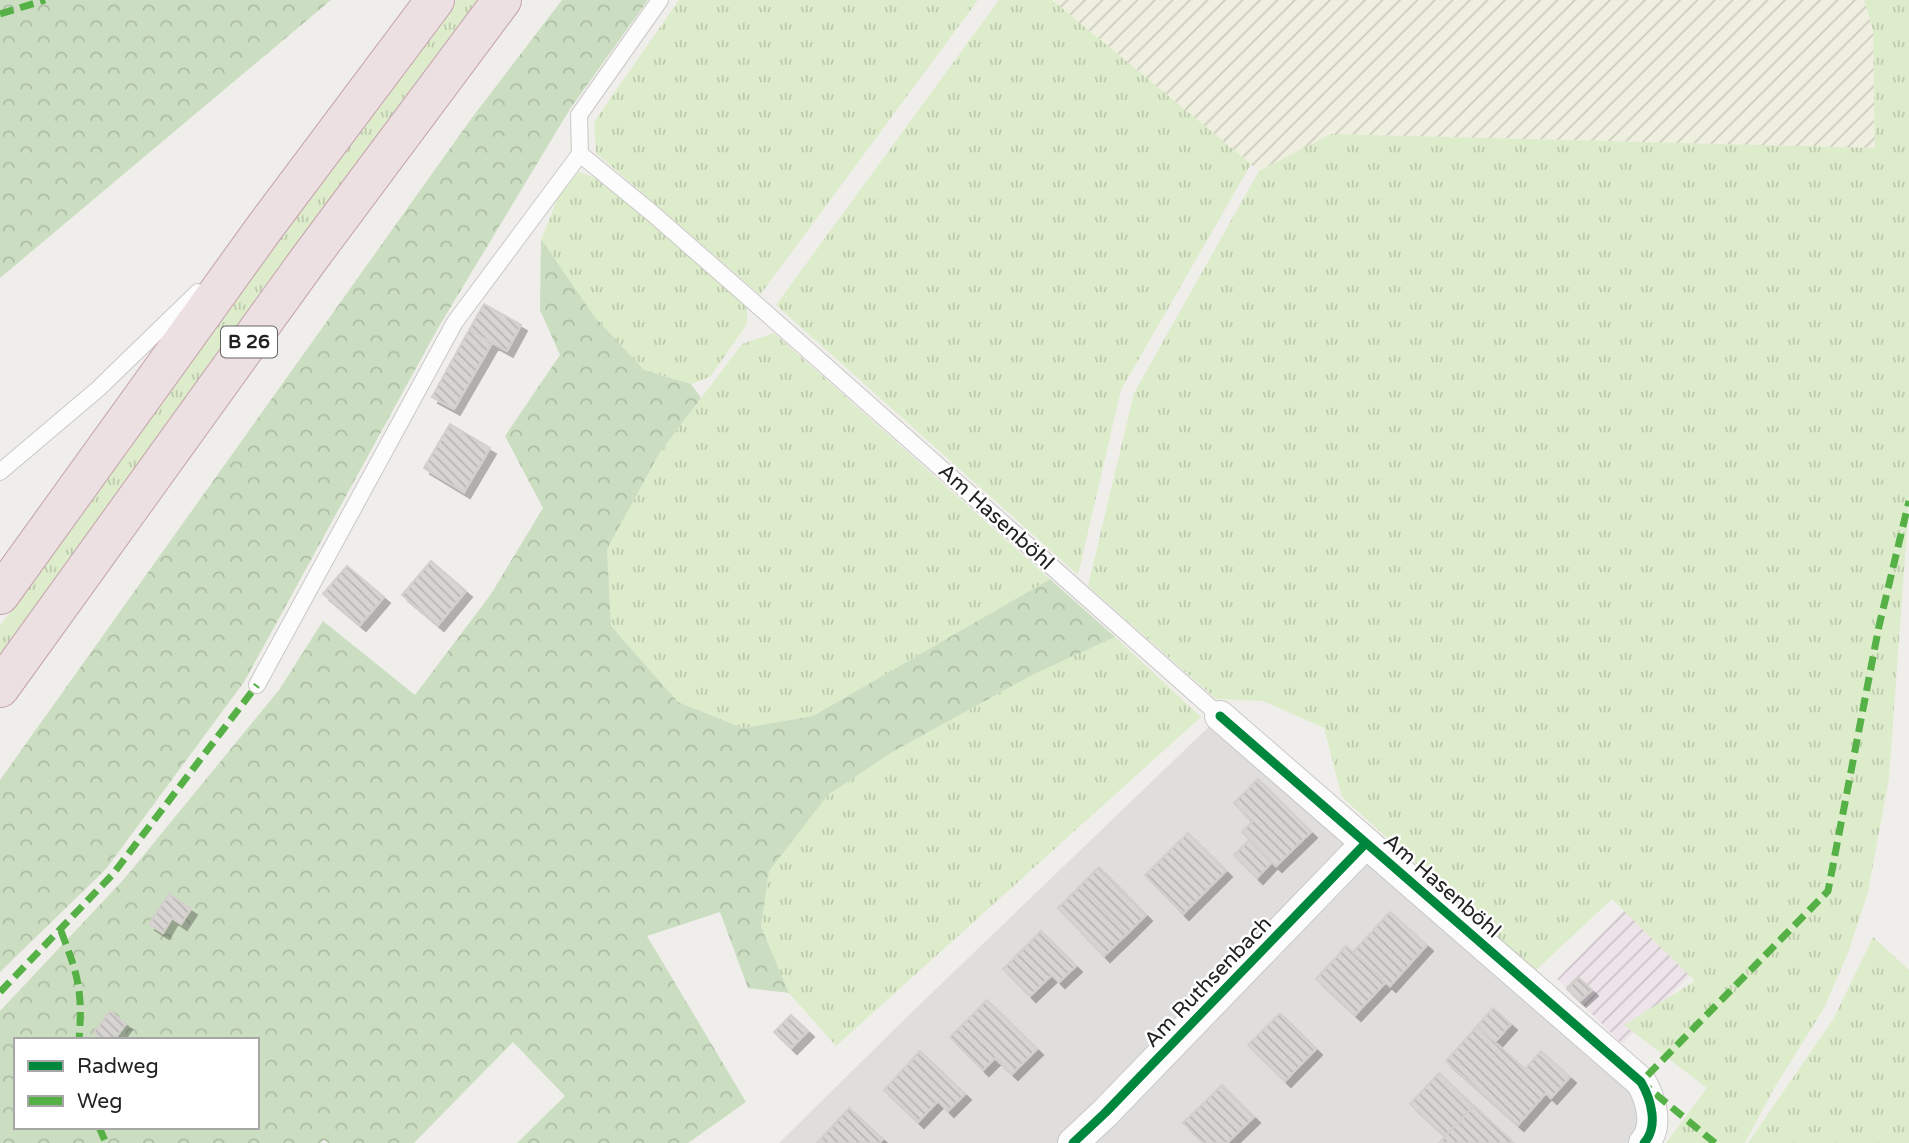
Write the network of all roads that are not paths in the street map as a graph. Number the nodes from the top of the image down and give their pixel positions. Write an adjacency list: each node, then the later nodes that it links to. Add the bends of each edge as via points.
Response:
1 (435, 0): 5 (highway, B 26)
2 (502, 0): 9 (highway, B 26)
3 (660, 0): 4 (lane, via 579,115)
4 (580, 155): 8 (lane, via 455,323); 10 (lane, Am Hasenböhl, via 744,293)
5 (265, 227): 6 (lane, via 98,389); 7 (highway, B 26)
6 (0, 472)
7 (0, 595)
8 (257, 685)
9 (0, 688)
10 (1220, 716): 11 (street, Am Hasenböhl)
11 (1366, 843): 12 (street, Am Ruthsenbach); 13 (street, Am Hasenböhl, via 1641,1082 1650,1096 1652,1114 1650,1137)
12 (1073, 1143)
13 (1644, 1143)

